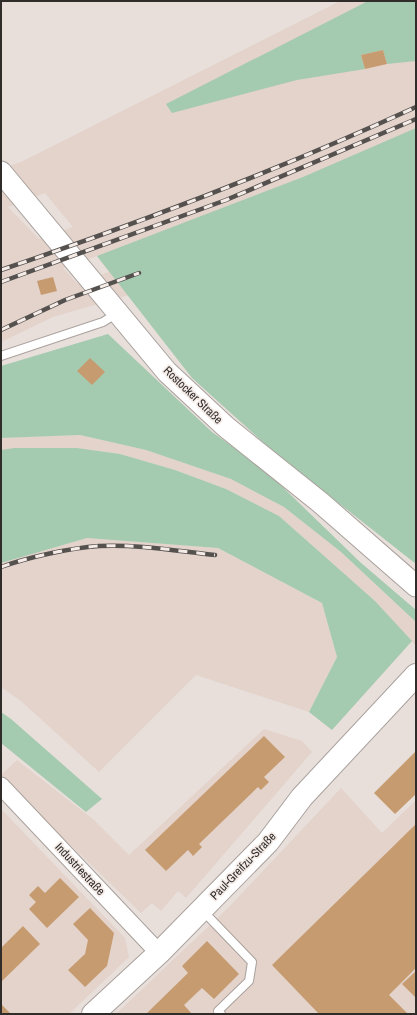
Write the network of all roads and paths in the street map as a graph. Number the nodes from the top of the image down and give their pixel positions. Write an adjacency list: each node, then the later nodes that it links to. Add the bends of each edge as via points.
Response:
1 (1, 172): 2 (street, Rostocker Straße)
2 (118, 313): 3 (lane, via 103,322); 4 (street, Rostocker Straße, via 167,372 226,427 320,503)
3 (1, 356)
4 (416, 586)
5 (416, 675): 7 (main road, Paul-Greifzu-Straße, via 306,792 268,842)
6 (1, 786): 8 (street, Industriestraße)
7 (201, 910): 8 (main road, Paul-Greifzu-Straße); 10 (lane, via 252,962 249,981 218,1011)
8 (159, 953): 9 (main road, Paul-Greifzu-Straße)
9 (93, 1014)
10 (221, 1014)

